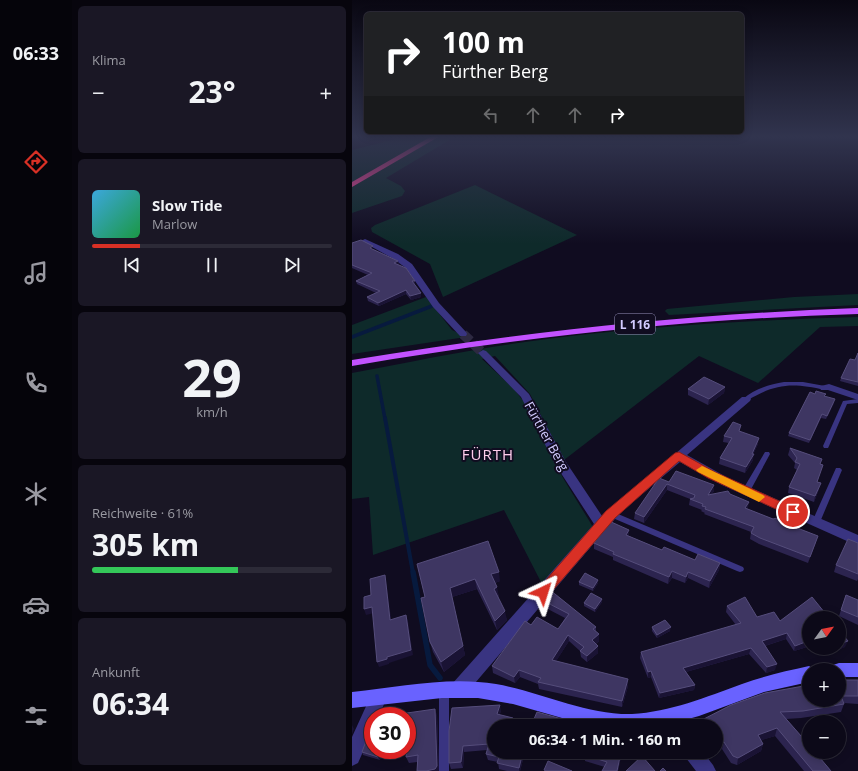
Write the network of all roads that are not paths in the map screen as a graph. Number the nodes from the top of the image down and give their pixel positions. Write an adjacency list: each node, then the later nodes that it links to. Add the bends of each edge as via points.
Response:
1 (363, 172): 3 (highway)
2 (375, 172): 4 (highway)
3 (352, 178)
4 (352, 185)
5 (365, 241): 7 (street, via 409,266 441,312)
6 (858, 310): 9 (main road, L 116, via 604,326 506,338)
7 (463, 334)
8 (483, 354): 21 (street, Fürther Berg, via 528,400 561,464)
9 (352, 363)
10 (825, 388): 11 (street); 12 (lane, via 798,383 778,384 764,388)
11 (858, 397)
12 (746, 399): 16 (street)
13 (858, 401): 14 (lane, via 845,402)
14 (826, 446)
15 (767, 454): 18 (lane)
16 (679, 456): 18 (street); 19 (street)
17 (838, 470): 20 (lane)
18 (746, 491): 20 (street)
19 (610, 514): 21 (street); 23 (lane)
20 (816, 522): 22 (street)
21 (601, 525): 27 (street)
22 (858, 541)
23 (740, 569)
24 (846, 670): 25 (street)
25 (858, 670)
26 (802, 675): 31 (street, via 775,681)
27 (451, 690): 28 (street); 30 (street, via 497,692); 34 (lane)
28 (379, 697): 29 (street); 32 (street)
29 (352, 700)
30 (604, 719)
31 (675, 719)
32 (352, 757)
33 (698, 759): 35 (street)
34 (444, 771)
35 (708, 771)

